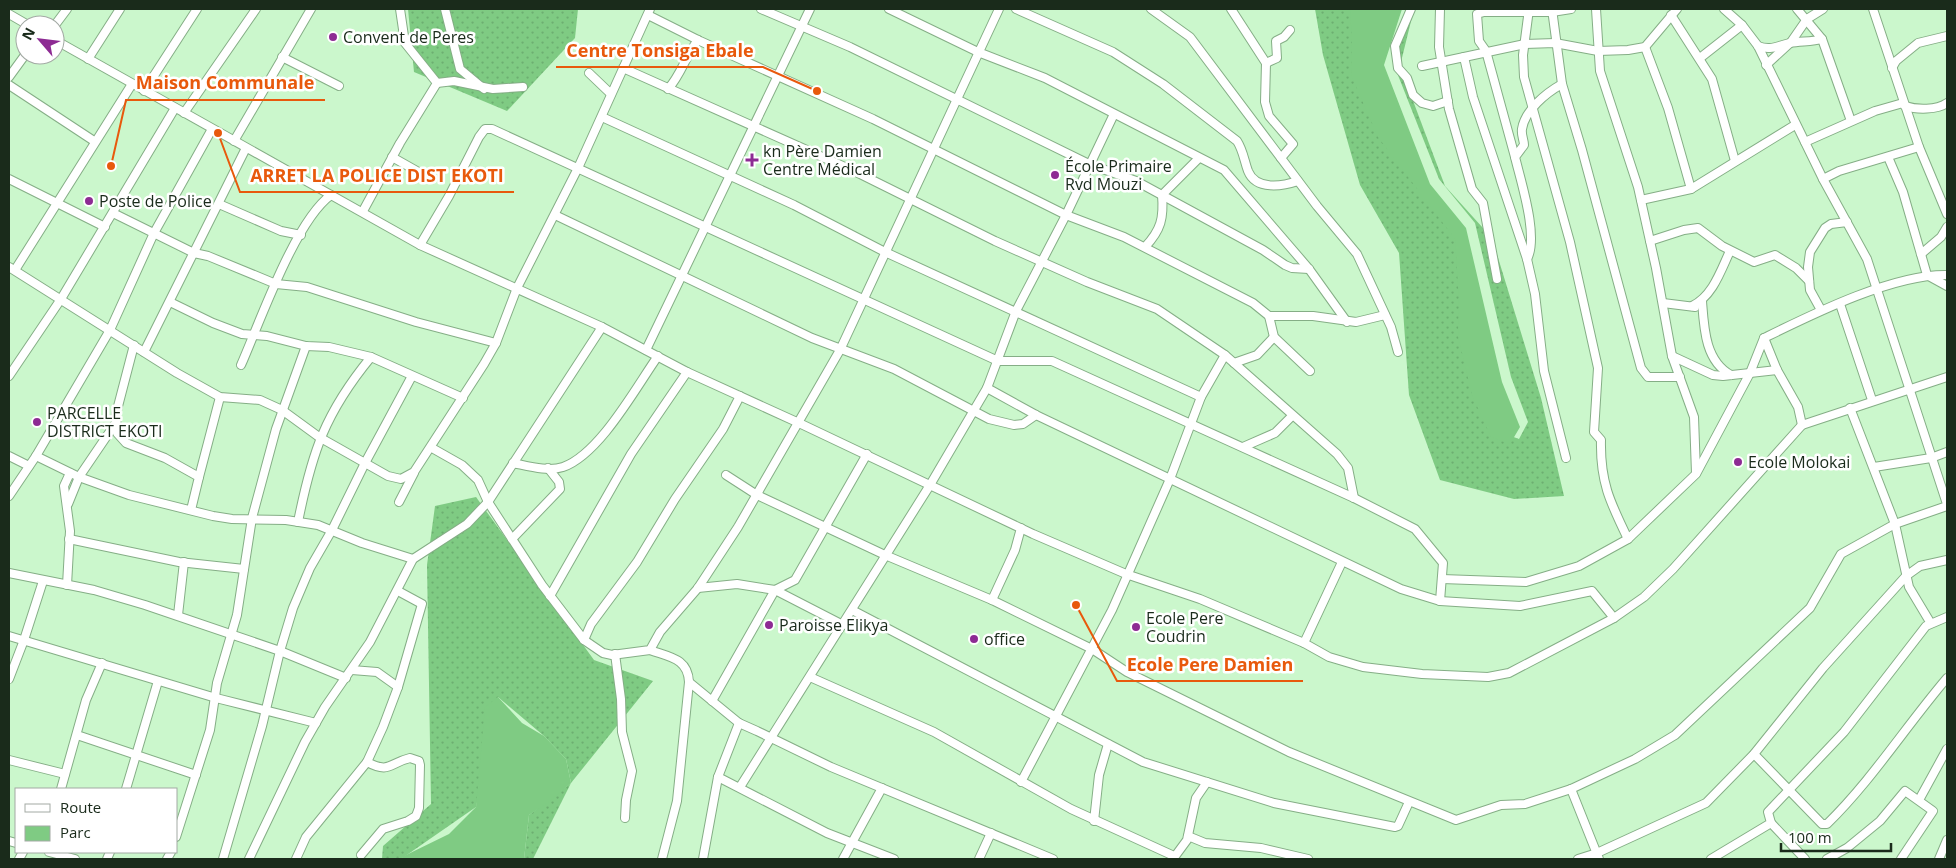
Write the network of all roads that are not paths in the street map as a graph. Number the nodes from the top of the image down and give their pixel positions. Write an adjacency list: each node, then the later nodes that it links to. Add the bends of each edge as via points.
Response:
1 (120, 9): 46 (street)
2 (197, 9): 65 (street)
3 (256, 9): 73 (street)
4 (311, 9): 44 (street)
5 (400, 9): 57 (street, via 405,43)
6 (445, 9): 63 (street, via 460,69)
7 (762, 9): 29 (street)
8 (810, 9): 29 (street)
9 (889, 9): 41 (street)
10 (999, 9): 41 (street)
11 (1016, 9): 98 (street, via 1112,52 1162,84 1237,141 1248,172 1255,180 1275,187)
12 (1151, 9): 90 (street, via 1190,37)
13 (1231, 9): 48 (street)
14 (1411, 9): 68 (street, via 1395,46 1398,68 1422,104 1433,106)
15 (1440, 9): 47 (street)
16 (1572, 9): 23 (street)
17 (1596, 9): 40 (street)
18 (1678, 9): 26 (street)
19 (1724, 9): 28 (street)
20 (1797, 9): 27 (street)
21 (1823, 9): 27 (street)
22 (1873, 9): 53 (street)
23 (1552, 10): 24 (street); 35 (street)
24 (1529, 11): 36 (street); 42 (street, via 1477,14 1478,41)
25 (649, 12): 33 (street); 52 (street)
26 (1671, 15): 39 (street); 45 (street)
27 (1807, 19): 32 (street); 34 (street)
28 (1742, 25): 38 (street); 45 (street)
29 (802, 28): 56 (street); 67 (street, via 850,47)
30 (1290, 30): 48 (street, via 1276,40 1277,58)
31 (1947, 36): 53 (street, via 1918,42)
32 (1822, 39): 34 (street); 76 (street)
33 (698, 40): 56 (street); 64 (street)
34 (1791, 42): 38 (street, via 1767,49); 50 (street)
35 (1555, 43): 36 (street); 40 (street); 59 (street)
36 (1525, 44): 42 (street); 72 (street, via 1524,77)
37 (65, 46): 46 (street)
38 (1758, 46): 50 (street)
39 (1645, 47): 40 (street); 99 (street, via 1668,108)
40 (1598, 51): 103 (street, via 1602,77)
41 (978, 52): 67 (street); 74 (street, via 1044,78)
42 (1486, 52): 43 (street); 87 (street)
43 (1464, 56): 47 (street); 124 (street, via 1473,97)
44 (282, 57): 61 (street); 81 (street)
45 (1700, 58): 91 (street, via 1712,79)
46 (88, 59): 58 (street)
47 (1441, 62): 51 (street); 68 (street)
48 (1266, 63): 90 (street, via 1266,109 1293,144)
49 (18, 65): 55 (street)
50 (1766, 65): 77 (street)
51 (1422, 66)
52 (623, 68): 64 (street); 66 (street)
53 (1892, 68): 70 (street)
54 (589, 73): 66 (street)
55 (9, 77)
56 (778, 77): 78 (street); 84 (street)
57 (437, 83): 63 (street, via 454,81); 86 (street)
58 (132, 84): 65 (street); 80 (street)
59 (1562, 84): 72 (street); 176 (street, via 1641,368 1648,377)
60 (9, 85): 80 (street)
61 (339, 86)
62 (523, 87): 63 (street)
63 (484, 89)
64 (668, 89): 78 (street)
65 (144, 91): 71 (street)
66 (611, 94): 75 (street)
67 (955, 100): 84 (street); 92 (street)
68 (1448, 101): 131 (street, via 1472,189 1483,203)
69 (1947, 103): 70 (street, via 1938,108 1918,110)
70 (1904, 105): 76 (street); 85 (street)
71 (175, 108): 73 (street); 107 (street)
72 (1534, 108): 87 (street, via 1522,127 1524,145); 232 (street, via 1570,242 1598,368 1594,432 1602,440 1603,479 1608,500)
73 (184, 113): 79 (street)
74 (1114, 114): 89 (street); 92 (street)
75 (602, 117): 93 (street); 94 (street)
76 (1850, 121): 82 (street)
77 (1795, 125): 82 (street); 91 (street)
78 (753, 127): 94 (street); 102 (street)
79 (212, 129): 81 (street); 115 (street)
80 (94, 141): 104 (street)
81 (234, 141): 83 (street)
82 (1805, 142): 97 (street)
83 (246, 148): 100 (street); 105 (street)
84 (932, 148): 102 (street); 110 (street)
85 (1918, 148): 88 (street); 108 (street)
86 (392, 157): 96 (street); 106 (street)
87 (1515, 157): 124 (street, via 1528,217 1531,252)
88 (1888, 157): 97 (street, via 1839,171); 123 (street, via 1903,192)
89 (1199, 158): 101 (street); 127 (street, via 1230,174)
90 (1281, 158): 98 (street)
91 (1736, 161): 99 (street)
92 (1089, 164): 101 (street, via 1136,181); 110 (street)
93 (578, 168): 109 (street); 114 (street); 118 (street, via 506,135 485,129)
94 (729, 177): 114 (street); 121 (street)
95 (9, 179): 104 (street)
96 (431, 179)
97 (1823, 180): 111 (street)
98 (1298, 181): 148 (street, via 1357,254)
99 (1691, 189): 103 (street)
100 (331, 195): 106 (street); 116 (street, via 315,209)
101 (1162, 195): 119 (street, via 1162,223); 127 (street, via 1264,250 1285,265)
102 (909, 198): 121 (street); 125 (street)
103 (1641, 200): 117 (street)
104 (58, 202): 112 (street); 126 (street)
105 (219, 204): 116 (street); 122 (street)
106 (364, 211): 118 (street)
107 (113, 213): 112 (street); 115 (street)
108 (1947, 214)
109 (555, 215): 130 (street); 135 (street)
110 (1066, 215): 119 (street); 125 (street)
111 (1847, 222): 132 (street, via 1825,228 1810,252); 136 (street, via 1867,259)
112 (105, 227): 137 (street)
113 (1947, 227): 123 (street, via 1942,237)
114 (706, 228): 130 (street); 138 (street)
115 (154, 233): 122 (street); 151 (street)
116 (301, 235): 133 (street)
117 (1650, 240): 120 (street, via 1694,227); 141 (street)
118 (420, 245): 135 (street)
119 (1145, 247): 147 (street, via 1253,303)
120 (1730, 250): 132 (street, via 1754,262 1775,255 1796,268); 139 (street)
121 (885, 252): 138 (street); 145 (street)
122 (194, 253): 133 (street); 140 (street)
123 (1921, 254): 128 (street)
124 (1527, 259): 201 (street, via 1535,294 1544,371)
125 (1040, 261): 145 (street); 162 (street, via 1157,309)
126 (12, 268): 137 (street)
127 (1309, 269): 149 (street)
128 (1927, 275): 129 (street); 134 (street); 136 (street)
129 (1947, 275)
130 (683, 278): 158 (street); 159 (street)
131 (1497, 279)
132 (1810, 282): 144 (street, via 1812,296)
133 (276, 284): 152 (street); 155 (street, via 307,288 425,325)
134 (1947, 286)
135 (517, 288): 150 (street); 155 (street)
136 (1878, 290): 142 (street); 179 (street)
137 (61, 299): 151 (street); 174 (street)
138 (864, 299): 159 (street); 166 (street)
139 (1702, 301): 143 (street); 146 (street)
140 (170, 302): 152 (street, via 233,331); 160 (street)
141 (1663, 303): 143 (street); 164 (street)
142 (1840, 304): 144 (street); 184 (street)
143 (1692, 306): 146 (street)
144 (1821, 310): 154 (street)
145 (1016, 311): 166 (street); 182 (street)
146 (1703, 313): 173 (street, via 1712,359)
147 (1268, 316): 149 (street, via 1313,316); 153 (street)
148 (1385, 316): 149 (street); 161 (street, via 1396,339)
149 (1346, 322)
150 (602, 327): 158 (street); 204 (street)
151 (110, 330): 156 (street); 200 (street)
152 (255, 334): 157 (street); 168 (street)
153 (1274, 337): 167 (street, via 1258,355); 170 (street)
154 (1764, 338): 169 (street); 172 (street)
155 (496, 343): 183 (street)
156 (134, 345): 160 (street); 191 (street)
157 (306, 346): 165 (street, via 329,347); 186 (street)
158 (646, 350): 163 (street)
159 (840, 350): 187 (street, via 894,369); 190 (street)
160 (144, 352): 181 (street)
161 (1398, 352)
162 (1225, 355): 167 (street); 182 (street)
163 (658, 356): 171 (street); 207 (street, via 620,413 591,447 563,467)
164 (1672, 356): 173 (street, via 1713,375); 176 (street)
165 (371, 357): 175 (street); 194 (street, via 348,384)
166 (998, 361): 178 (street); 192 (street, via 1052,361)
167 (1234, 363): 189 (street)
168 (241, 365)
169 (1777, 370): 172 (street); 193 (street, via 1798,406)
170 (1310, 371)
171 (687, 372): 180 (street); 248 (street, via 632,454)
172 (1750, 373): 173 (street); 210 (street)
173 (1731, 375)
174 (9, 376)
175 (412, 376): 183 (street); 203 (street)
176 (1680, 377): 210 (street, via 1694,417)
177 (1947, 377): 179 (street)
178 (986, 388): 187 (street); 188 (street)
179 (1910, 388): 184 (street); 202 (street)
180 (740, 396): 190 (street); 260 (street, via 723,429 637,562 591,624)
181 (220, 397): 186 (street, via 260,400); 213 (street)
182 (1202, 397): 192 (street)
183 (463, 398): 196 (street)
184 (1872, 400): 185 (street)
185 (1850, 408): 193 (street); 206 (street)
186 (282, 410): 194 (street); 224 (street)
187 (973, 412): 188 (street, via 1014,425 1023,424); 215 (street)
188 (1036, 415): 214 (street)
189 (1292, 416): 195 (street, via 1275,433); 218 (street, via 1343,461 1348,468)
190 (800, 422): 198 (street); 216 (street)
191 (115, 424): 212 (street); 213 (street, via 117,433 126,443 165,458)
192 (1192, 424): 195 (street); 214 (street)
193 (1802, 425): 254 (street, via 1673,568 1644,596)
194 (319, 438): 203 (street); 225 (street)
195 (1243, 447): 218 (street)
196 (432, 448): 208 (street); 220 (street, via 472,474)
197 (1947, 452): 202 (street)
198 (867, 454): 215 (street); 227 (street)
199 (9, 456): 205 (street)
200 (36, 456): 205 (street); 209 (street)
201 (1566, 458)
202 (1931, 458): 206 (street); 222 (street)
203 (365, 463): 208 (street, via 394,478 401,479); 229 (street)
204 (513, 463): 207 (street); 220 (street)
205 (29, 466): 217 (street)
206 (1874, 467): 226 (street)
207 (548, 468): 231 (street, via 559,482 560,489)
208 (414, 472): 219 (street)
209 (70, 473): 212 (street); 221 (street, via 64,486)
210 (1696, 474): 232 (street)
211 (726, 475): 216 (street)
212 (79, 477): 221 (street); 223 (street, via 129,495)
213 (199, 477): 223 (street)
214 (1170, 479): 237 (street); 240 (street)
215 (930, 485): 228 (street); 233 (street)
216 (757, 495): 227 (street); 245 (street)
217 (9, 496)
218 (1354, 498): 242 (street, via 1417,530 1442,562)
219 (399, 502)
220 (488, 502): 231 (street); 234 (street, via 467,524)
221 (68, 504): 230 (street)
222 (1947, 505): 226 (street)
223 (190, 510): 224 (street, via 232,518)
224 (252, 518): 225 (street); 238 (street)
225 (298, 522): 229 (street)
226 (1895, 524): 241 (street); 298 (street, via 1841,554 1810,608 1675,736)
227 (826, 528): 233 (street); 246 (street, via 795,580)
228 (1021, 528): 240 (street); 249 (street, via 1015,550)
229 (332, 530): 234 (street); 264 (street, via 310,568)
230 (69, 539): 236 (street); 244 (street)
231 (512, 539): 248 (street)
232 (1628, 539): 242 (street, via 1583,564 1526,582)
233 (885, 556): 249 (street); 251 (street)
234 (413, 559): 247 (street)
235 (1947, 560): 241 (street, via 1920,566)
236 (184, 562): 238 (street); 252 (street)
237 (1342, 562): 250 (street, via 1401,589); 261 (street)
238 (244, 569): 257 (street)
239 (9, 573): 243 (street)
240 (1126, 574): 261 (street, via 1200,599); 262 (street)
241 (1906, 576): 255 (street, via 1910,590); 285 (street, via 1823,668)
242 (1442, 579): 250 (street)
243 (43, 581): 244 (street); 259 (street)
244 (67, 585): 252 (street)
245 (698, 588): 246 (street, via 737,584); 263 (street, via 665,625)
246 (775, 590): 256 (street); 276 (street)
247 (398, 591): 267 (street); 274 (street, via 422,604)
248 (550, 596): 260 (street)
249 (992, 600): 262 (street)
250 (1440, 601): 254 (street, via 1520,606 1592,590)
251 (852, 610): 256 (street); 278 (street)
252 (178, 615): 257 (street)
253 (1947, 617): 255 (street)
254 (1614, 618): 261 (street, via 1509,673 1488,677 1406,673 1363,667 1329,657)
255 (1930, 622): 299 (street, via 1844,732)
256 (843, 625): 268 (street)
257 (231, 634): 264 (street); 275 (street)
258 (9, 636): 259 (street)
259 (24, 640): 266 (street); 271 (street)
260 (584, 640): 265 (street, via 602,653)
261 (1304, 643)
262 (1092, 649): 278 (street); 301 (street, via 1128,672 1290,752)
263 (650, 650): 265 (street); 273 (street, via 685,665)
264 (280, 651): 269 (street); 277 (street)
265 (615, 654): 302 (street, via 622,732 632,771)
266 (102, 663): 272 (street); 281 (street, via 86,700)
267 (352, 670): 269 (street); 274 (street, via 377,672)
268 (810, 677): 282 (street); 292 (street, via 934,732)
269 (346, 678): 279 (street)
270 (1947, 678): 299 (street, via 1856,796 1827,824 1822,824)
271 (9, 679)
272 (158, 681): 275 (street); 286 (street)
273 (689, 682): 276 (street); 318 (street, via 677,801)
274 (398, 687): 288 (street)
275 (216, 698): 277 (street); 290 (street)
276 (712, 701): 280 (street)
277 (265, 710): 279 (street); 315 (street)
278 (1056, 716): 283 (street); 292 (street)
279 (316, 723): 316 (street)
280 (739, 723): 282 (street); 291 (street)
281 (77, 735): 286 (street); 289 (street)
282 (772, 738): 294 (street); 297 (street)
283 (1108, 744): 293 (street, via 1143,762); 303 (street, via 1099,775)
284 (1947, 749): 300 (street)
285 (1754, 754): 299 (street); 312 (street, via 1702,806)
286 (135, 755): 290 (street); 296 (street)
287 (9, 760): 289 (street)
288 (366, 762): 311 (street, via 389,768 410,758 419,761 420,808 412,819 383,829); 317 (street, via 306,837)
289 (64, 774): 295 (street)
290 (196, 775): 305 (street)
291 (718, 777): 294 (street); 319 (street)
292 (1021, 782): 303 (street)
293 (1207, 782): 301 (street, via 1276,804 1395,827); 307 (street, via 1196,798)
294 (740, 787): 309 (street, via 781,811)
295 (61, 788)
296 (126, 788)
297 (882, 788): 306 (street); 309 (street)
298 (1572, 789): 301 (street, via 1525,804 1501,805 1459,820); 312 (street)
299 (1789, 791): 304 (street, via 1768,812)
300 (1920, 800): 328 (street, via 1903,792 1880,821 1847,848); 329 (street, via 1933,813)
301 (1408, 802)
302 (624, 818)
303 (1094, 821): 313 (street)
304 (1770, 824): 326 (street); 327 (street)
305 (178, 832)
306 (991, 833): 322 (street); 323 (street)
307 (1188, 836): 313 (street); 324 (street, via 1205,843 1261,848)
308 (1947, 840): 330 (street)
309 (850, 843): 320 (street); 321 (street)
310 (53, 853): 314 (street)
311 (361, 855)
312 (1598, 856): 325 (street)
313 (1173, 858)
314 (75, 859)
315 (223, 859)
316 (248, 859)
317 (296, 859)
318 (662, 859)
319 (703, 859)
320 (843, 859)
321 (894, 859)
322 (979, 859)
323 (1053, 859)
324 (1308, 859)
325 (1578, 859)
326 (1711, 859)
327 (1805, 859)
328 (1827, 859)
329 (1901, 859)
330 (1939, 859)

